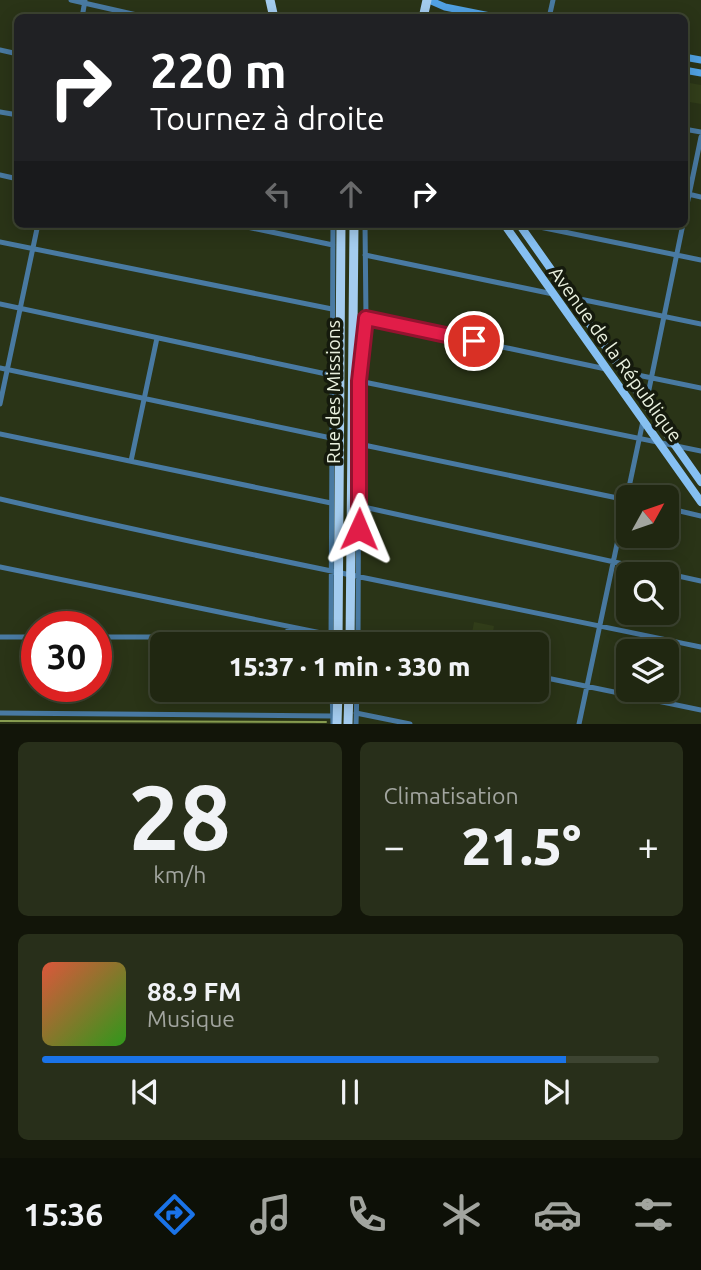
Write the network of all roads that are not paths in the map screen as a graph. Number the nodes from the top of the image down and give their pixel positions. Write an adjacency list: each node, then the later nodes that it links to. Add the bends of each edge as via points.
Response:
1 (71, 0): 3 (street)
2 (428, 0): 5 (main road)
3 (85, 1): 4 (street)
4 (135, 14)
5 (484, 14)
6 (701, 135): 7 (street)
7 (688, 190)
8 (37, 228): 20 (street)
9 (252, 228): 19 (street)
10 (333, 228): 19 (street)
11 (341, 228): 65 (highway, Rue des Missions)
12 (354, 228): 66 (highway, Rue des Missions, via 350,379)
13 (365, 228): 21 (street)
14 (507, 228): 24 (main road, Avenue de la République)
15 (522, 228): 25 (main road, Avenue de la République)
16 (545, 228): 22 (street)
17 (683, 228): 22 (street)
18 (0, 242): 20 (street)
19 (333, 245): 28 (street)
20 (33, 249): 27 (street); 28 (street)
21 (366, 255): 24 (street); 30 (street)
22 (677, 255): 23 (street); 29 (street)
23 (701, 260)
24 (553, 294): 35 (main road, Avenue de la République)
25 (570, 297): 29 (street); 36 (main road, Avenue de la République)
26 (0, 304): 27 (street)
27 (20, 309): 32 (street); 34 (street)
28 (332, 309): 37 (street)
29 (664, 317): 31 (street); 38 (street)
30 (366, 318): 35 (street); 39 (street)
31 (701, 324)
32 (157, 338): 37 (street); 41 (street)
33 (0, 368): 34 (street)
34 (7, 369): 41 (street); 42 (street)
35 (609, 370): 44 (main road, Avenue de la République)
36 (623, 372): 38 (street); 43 (main road, Avenue de la République)
37 (331, 375): 46 (street)
38 (652, 378): 40 (street); 43 (street)
39 (359, 381): 47 (street); 49 (street)
40 (701, 388)
41 (144, 398): 46 (street); 52 (street)
42 (0, 404)
43 (646, 404): 50 (main road, Avenue de la République)
44 (643, 418): 47 (street); 48 (main road, Avenue de la République)
45 (0, 434): 52 (street)
46 (331, 438): 58 (street)
47 (639, 438): 48 (street); 54 (street)
48 (661, 443): 50 (street); 57 (main road, Avenue de la République)
49 (359, 444): 55 (street); 59 (street)
50 (677, 446): 51 (street); 53 (main road, Avenue de la République)
51 (701, 451)
52 (131, 461): 58 (street)
53 (701, 482)
54 (630, 485)
55 (616, 498)
56 (0, 499): 65 (street, via 172,539)
57 (701, 502)
58 (331, 503): 65 (street)
59 (359, 506): 63 (street); 66 (street)
60 (679, 511): 61 (street)
61 (701, 516)
62 (616, 548): 63 (street)
63 (613, 562): 67 (street); 68 (street)
64 (0, 566): 69 (street)
65 (334, 569): 66 (street); 71 (street); 72 (highway, Rue des Missions)
66 (354, 574): 68 (street); 73 (highway, Rue des Missions)
67 (701, 581)
68 (600, 626): 77 (street); 79 (street)
69 (293, 628): 70 (street); 76 (street, via 278,637)
70 (315, 632)
71 (331, 632)
72 (337, 632)
73 (355, 632)
74 (0, 637): 75 (street)
75 (21, 637)
76 (112, 637)
77 (701, 647)
78 (549, 678): 79 (street)
79 (587, 685): 84 (street); 91 (street)
80 (333, 702): 87 (street)
81 (336, 702): 87 (highway)
82 (349, 702): 88 (highway)
83 (356, 702): 86 (street)
84 (701, 710)
85 (0, 713): 87 (street)
86 (356, 713): 89 (street); 90 (street)
87 (334, 721)
88 (348, 724)
89 (356, 724)
90 (410, 724)
91 (579, 724)

